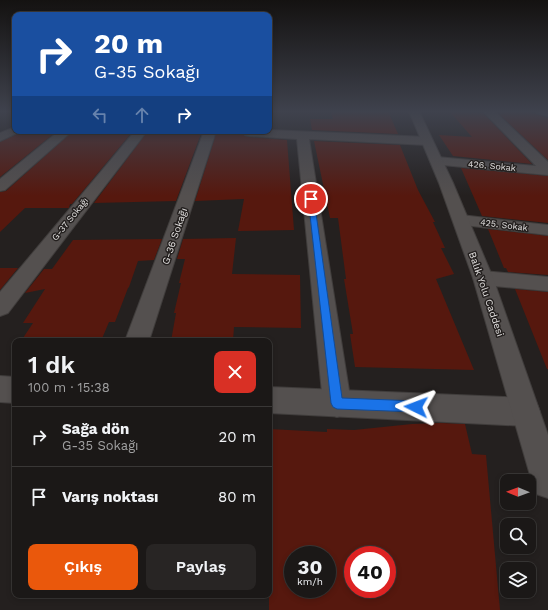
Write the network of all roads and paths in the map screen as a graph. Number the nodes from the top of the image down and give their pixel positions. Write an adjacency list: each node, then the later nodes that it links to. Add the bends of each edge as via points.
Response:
1 (55, 139): 10 (street)
2 (134, 139): 15 (street, G-37 Sokağı)
3 (207, 139): 16 (street, G-36 Sokağı)
4 (303, 139): 20 (street)
5 (389, 139): 7 (street)
6 (516, 139): 9 (street)
7 (427, 141): 8 (street, Balık Yolu Caddesi)
8 (437, 161): 9 (street, 426. Sokak); 11 (street, Balık Yolu Caddesi)
9 (548, 171)
10 (0, 187)
11 (460, 220): 12 (street, 425. Sokak); 13 (street, Balık Yolu Caddesi)
12 (548, 230)
13 (483, 278): 14 (street); 21 (street, Balık Yolu Caddesi)
14 (548, 284)
15 (0, 307)
16 (138, 338)
17 (0, 389): 18 (street)
18 (12, 390)
19 (272, 400): 20 (street)
20 (337, 403): 21 (street)
21 (526, 412): 22 (street, Balık Yolu Caddesi)
22 (548, 482)

